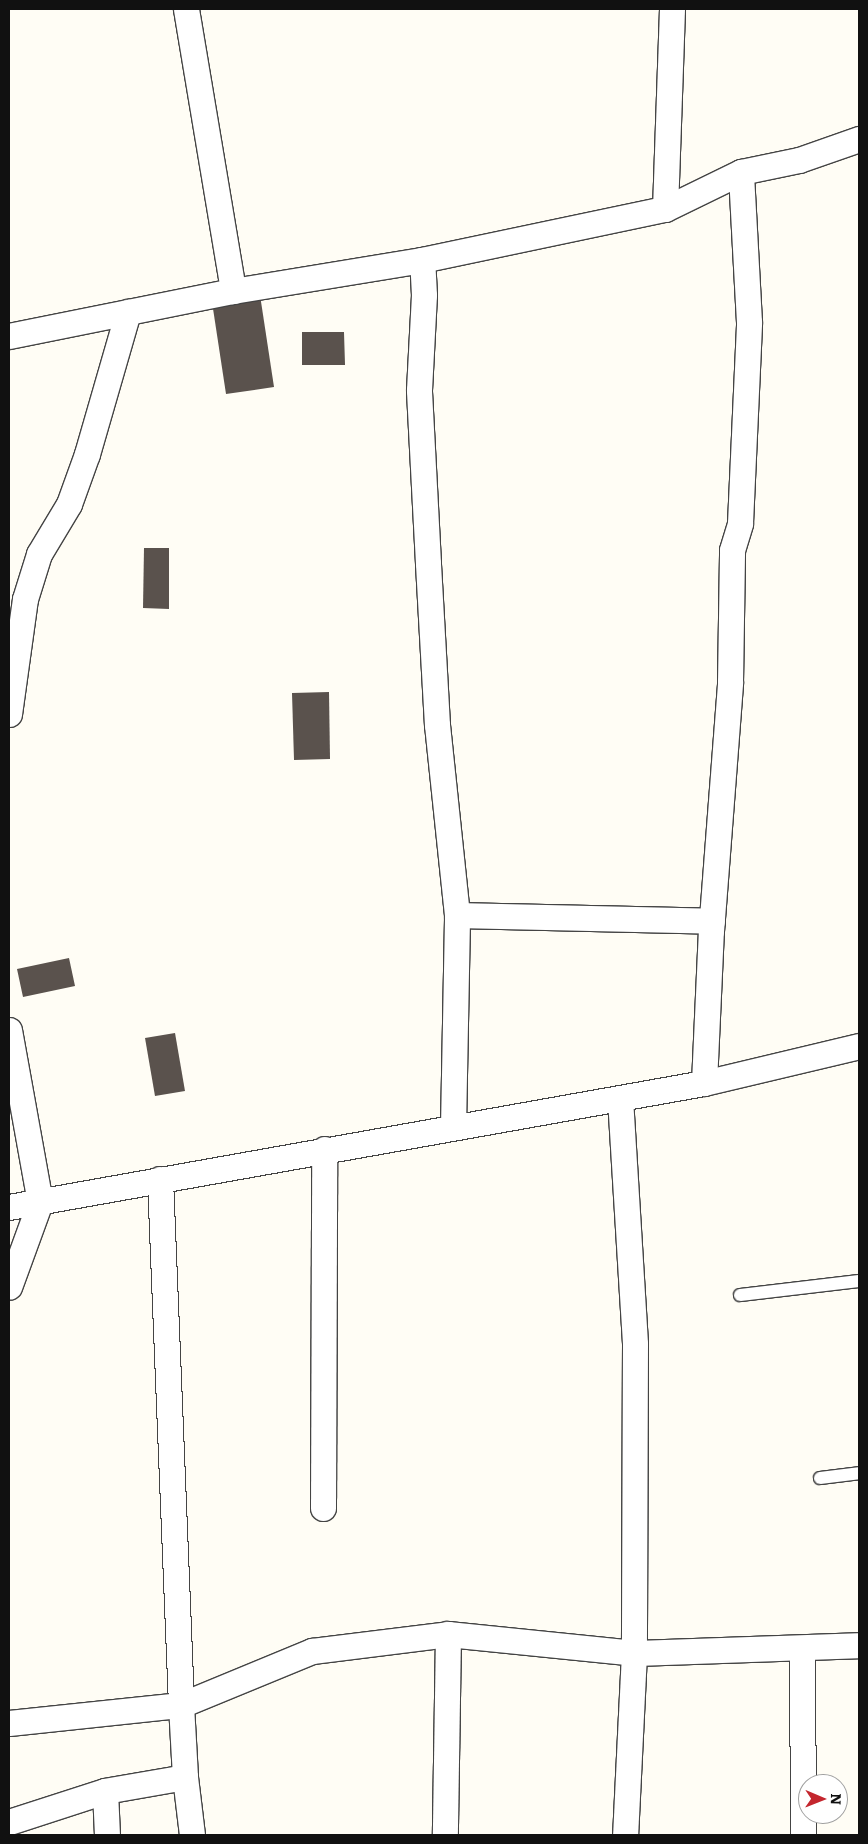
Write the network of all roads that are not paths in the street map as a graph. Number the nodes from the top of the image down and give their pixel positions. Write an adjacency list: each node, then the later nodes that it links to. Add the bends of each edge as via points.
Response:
1 (186, 9): 7 (street)
2 (672, 9): 5 (street)
3 (859, 140): 4 (street, via 800,160)
4 (741, 172): 5 (street); 12 (street, via 749,322 740,524 732,550 730,682)
5 (665, 209): 6 (street)
6 (422, 260): 7 (street); 11 (street, via 424,295 419,390 437,725)
7 (233, 291): 8 (street)
8 (128, 312): 9 (street); 10 (street, via 87,454 69,504 38,554 24,599)
9 (9, 336)
10 (9, 714)
11 (456, 915): 12 (street); 17 (street)
12 (712, 921): 15 (street)
13 (9, 1030): 20 (street)
14 (859, 1046): 15 (street)
15 (704, 1083): 16 (street)
16 (620, 1098): 17 (street); 31 (street, via 635,1344)
17 (453, 1127): 18 (street)
18 (324, 1149): 19 (street); 27 (street)
19 (160, 1179): 20 (street); 32 (street)
20 (40, 1202): 21 (street); 23 (street)
21 (9, 1207)
22 (859, 1281): 24 (lane)
23 (9, 1287)
24 (740, 1295)
25 (859, 1473): 26 (lane)
26 (820, 1478)
27 (323, 1508)
28 (448, 1634): 31 (street); 32 (street, via 312,1651); 39 (street)
29 (859, 1646): 30 (street)
30 (802, 1648): 31 (street); 41 (street)
31 (634, 1653): 40 (street)
32 (181, 1704): 33 (street); 34 (street)
33 (9, 1723)
34 (185, 1777): 35 (street); 38 (street)
35 (105, 1791): 36 (street); 37 (street)
36 (9, 1822)
37 (107, 1835)
38 (192, 1835)
39 (445, 1835)
40 (625, 1835)
41 (803, 1835)

